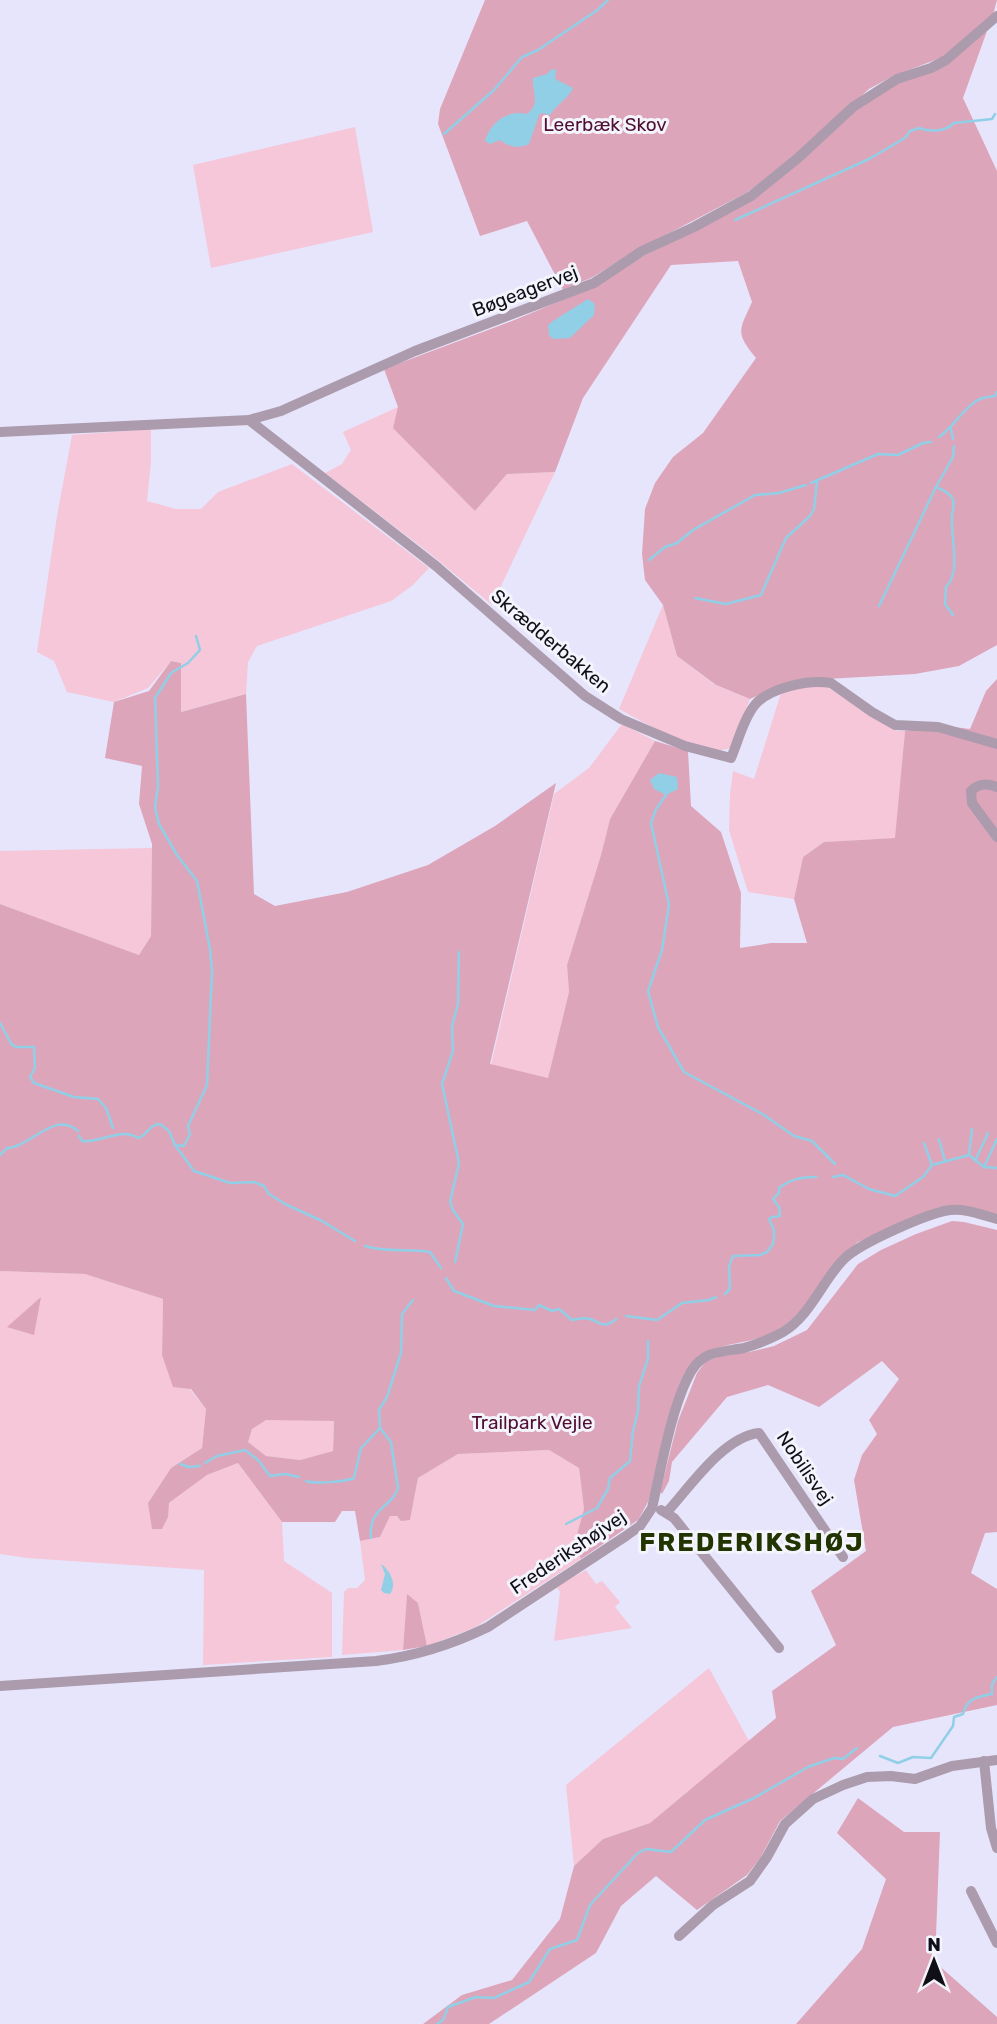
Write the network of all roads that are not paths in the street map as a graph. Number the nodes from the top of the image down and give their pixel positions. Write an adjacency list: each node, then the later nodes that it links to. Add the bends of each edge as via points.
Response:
1 (997, 16): 2 (street, Bøgeagervej, via 946,60 897,79 853,107 751,196 642,251 594,283)
2 (249, 420): 3 (street, Bøgeagervej); 4 (street, Skrædderbakken, via 436,566 585,696 621,719 685,746 731,758 752,708 762,697 796,684 823,682 895,724 937,727)
3 (0, 432)
4 (997, 744)
5 (997, 787): 6 (street, via 978,785 970,797)
6 (997, 837)
7 (997, 1219): 8 (street, Frederikshøjvej, via 951,1210 872,1241 843,1260 802,1316 785,1331 700,1360 676,1410)
8 (652, 1508): 9 (street); 12 (street, Frederikshøjvej, via 640,1526 488,1627 436,1650 336,1665)
9 (667, 1512): 10 (street, Nobilisvej, via 723,1450 758,1433); 11 (street)
10 (843, 1558)
11 (779, 1648)
12 (0, 1686)
13 (997, 1760): 14 (street)
14 (984, 1761): 15 (street); 17 (street, via 951,1766 922,1778 867,1777 813,1799 785,1824 750,1881 713,1905)
15 (997, 1847)
16 (971, 1891): 18 (street)
17 (679, 1936)
18 (997, 1943)

